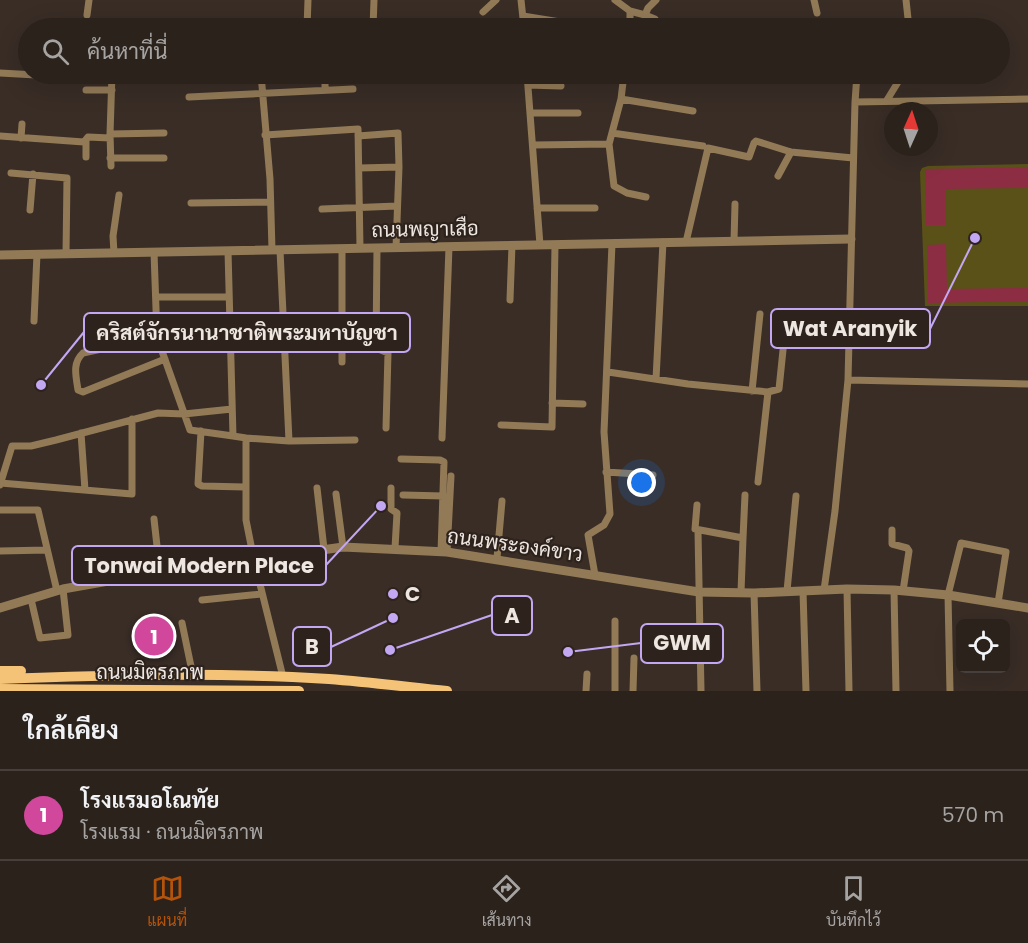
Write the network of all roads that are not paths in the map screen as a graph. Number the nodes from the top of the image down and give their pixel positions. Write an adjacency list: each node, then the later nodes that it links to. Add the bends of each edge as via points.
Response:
1 (88, 0): 13 (street)
2 (308, 0): 16 (street)
3 (374, 0): 17 (street)
4 (496, 0): 11 (street)
5 (521, 0): 15 (street)
6 (615, 0): 10 (street)
7 (656, 0): 14 (street)
8 (814, 0): 12 (street)
9 (906, 0): 21 (street)
10 (630, 10): 14 (street); 19 (street)
11 (483, 12)
12 (817, 13)
13 (87, 15)
14 (645, 15): 20 (street)
15 (523, 16): 18 (street)
16 (307, 18)
17 (373, 18)
18 (532, 18)
19 (630, 18)
20 (652, 18)
21 (908, 18)
22 (0, 73): 23 (street)
23 (18, 74)
24 (112, 84): 34 (street)
25 (262, 84): 36 (street)
26 (325, 84): 35 (street)
27 (623, 84): 38 (street)
28 (856, 84): 41 (street)
29 (896, 84): 40 (street)
30 (528, 85): 31 (street); 43 (street)
31 (561, 86)
32 (353, 89): 35 (street)
33 (86, 90): 34 (street)
34 (112, 90): 50 (street)
35 (325, 90): 36 (street)
36 (262, 94): 37 (street); 48 (street)
37 (189, 97)
38 (621, 99): 42 (street); 47 (street)
39 (1028, 99): 40 (street)
40 (887, 100): 41 (street)
41 (855, 102): 60 (street)
42 (693, 111)
43 (530, 113): 44 (street); 55 (street)
44 (578, 113)
45 (22, 124): 52 (street)
46 (164, 133): 50 (street)
47 (612, 133): 54 (street); 56 (street)
48 (265, 135): 51 (street, via 358,129); 68 (street)
49 (0, 136): 52 (street)
50 (110, 136): 53 (street); 59 (street, via 111,162)
51 (358, 136): 61 (street, via 398,133); 62 (street)
52 (21, 138): 53 (street)
53 (86, 140): 58 (street)
54 (609, 144): 55 (street); 67 (street, via 614,186)
55 (533, 145): 73 (street)
56 (703, 146)
57 (791, 152): 60 (street); 65 (street); 80 (street, via 756,141 749,157 708,148)
58 (86, 157)
59 (164, 158)
60 (853, 158): 77 (street)
61 (399, 166): 62 (street); 71 (street)
62 (359, 168): 72 (street)
63 (11, 173): 64 (street)
64 (33, 174): 76 (street); 95 (street, via 68,179)
65 (778, 176)
66 (119, 195): 93 (street)
67 (646, 196)
68 (270, 202): 69 (street); 90 (street)
69 (191, 203)
70 (735, 204): 78 (street)
71 (398, 206): 72 (street); 88 (street)
72 (359, 208): 75 (street); 86 (street)
73 (537, 208): 74 (street); 83 (street)
74 (595, 208)
75 (322, 209)
76 (30, 210)
77 (852, 239): 78 (street, ถนนพญาเสือ); 109 (street)
78 (734, 241): 80 (street, ถนนพญาเสือ)
79 (663, 242): 80 (street, ถนนพญาเสือ); 81 (street, ถนนพญาเสือ); 108 (street)
80 (686, 242)
81 (612, 244): 84 (street, ถนนพญาเสือ); 107 (street)
82 (512, 245): 83 (street, ถนนพญาเสือ); 85 (street, ถนนพญาเสือ); 99 (street)
83 (540, 245): 84 (street, ถนนพญาเสือ)
84 (555, 245): 113 (street)
85 (449, 247): 88 (street, ถนนพญาเสือ); 124 (street)
86 (360, 248): 87 (street, ถนนพญาเสือ); 89 (street, ถนนพญาเสือ)
87 (377, 248): 88 (street, ถนนพญาเสือ); 119 (street, via 376,348 388,352)
88 (396, 248)
89 (342, 249): 90 (street, ถนนพญาเสือ); 106 (street)
90 (276, 250): 91 (street, ถนนพญาเสือ); 126 (street)
91 (228, 251): 92 (street, ถนนพญาเสือ); 98 (street)
92 (154, 252): 93 (street, ถนนพญาเสือ); 97 (street)
93 (114, 253): 95 (street, ถนนพญาเสือ)
94 (37, 254): 95 (street, ถนนพญาเสือ); 96 (street, ถนนพญาเสือ); 101 (street)
95 (66, 254)
96 (0, 255)
97 (156, 297): 98 (street); 103 (street)
98 (229, 297): 104 (street)
99 (510, 300)
100 (760, 314): 111 (street)
101 (34, 321)
102 (786, 321): 112 (street, via 779,389)
103 (157, 337): 104 (street); 105 (street); 105 (street, via 81,354 75,367 78,390 83,392)
104 (230, 337): 115 (street)
105 (165, 359): 116 (street)
106 (342, 362)
107 (608, 372): 108 (street); 128 (street)
108 (656, 379): 111 (street)
109 (848, 380): 110 (street); 161 (street)
110 (1028, 384)
111 (752, 391): 112 (street)
112 (768, 392): 131 (street)
113 (552, 403): 114 (street); 118 (street, via 552,427)
114 (583, 404)
115 (232, 409): 116 (street); 122 (street)
116 (184, 414): 117 (street, via 158,413); 120 (street, via 190,430)
117 (132, 419): 121 (street); 136 (street, via 132,494)
118 (501, 425)
119 (386, 428)
120 (201, 432): 122 (street); 133 (street, via 198,484)
121 (81, 433): 132 (street, via 31,446 12,446); 136 (street)
122 (233, 436): 123 (street)
123 (246, 438): 126 (street); 133 (street)
124 (442, 438)
125 (355, 440): 126 (street)
126 (288, 441)
127 (401, 459): 140 (street, via 442,461)
128 (606, 472): 129 (street); 158 (street, via 610,514 604,525 588,536)
129 (653, 475)
130 (451, 476): 154 (street)
131 (758, 482)
132 (0, 484): 136 (street)
133 (245, 487): 156 (street, via 246,520)
134 (317, 488): 151 (street)
135 (392, 488): 150 (street, via 391,509 397,513)
136 (85, 490)
137 (336, 494): 149 (street)
138 (403, 495): 140 (street)
139 (745, 495): 148 (street)
140 (444, 496): 154 (street)
141 (796, 496): 162 (street)
142 (502, 501): 155 (street)
143 (697, 505): 147 (street, via 694,526)
144 (0, 510): 152 (street, via 38,510)
145 (154, 519): 157 (street)
146 (892, 530): 164 (street, via 892,544 909,550)
147 (698, 531): 148 (street); 165 (street)
148 (743, 538): 166 (street)
149 (343, 547): 150 (street, ถนนพระองค์ขาว); 151 (street, ถนนพระองค์ขาว)
150 (395, 548): 154 (street, ถนนพระองค์ขาว)
151 (324, 549): 156 (street, ถนนพระองค์ขาว)
152 (47, 550): 153 (street); 160 (street)
153 (0, 551)
154 (444, 552): 155 (street, ถนนพระองค์ขาว)
155 (497, 558): 158 (street, ถนนพระองค์ขาว)
156 (254, 560): 157 (street, ถนนพระองค์ขาว); 168 (street)
157 (160, 573): 160 (street, ถนนพระองค์ขาว)
158 (595, 575): 165 (street, ถนนพระองค์ขาว)
159 (847, 589): 161 (street, ถนนพระองค์ขาว); 164 (street, ถนนพระองค์ขาว); 196 (street)
160 (60, 590): 170 (street, ถนนพระองค์ขาว); 170 (street, via 68,635 40,638)
161 (824, 590): 163 (street, ถนนพระองค์ขาว)
162 (787, 591): 163 (street, ถนนพระองค์ขาว); 167 (street, ถนนพระองค์ขาว)
163 (803, 591): 195 (street)
164 (898, 591): 169 (street, ถนนพระองค์ขาว); 197 (street)
165 (699, 592): 166 (street, ถนนพระองค์ขาว); 193 (street)
166 (741, 592): 167 (street, ถนนพระองค์ขาว)
167 (754, 592): 194 (street)
168 (262, 594): 171 (street); 182 (street)
169 (948, 595): 172 (street, ถนนพระองค์ขาว); 172 (street, via 961,543 1006,552); 198 (street)
170 (31, 599): 173 (street, ถนนพระองค์ขาว)
171 (202, 600)
172 (998, 603): 174 (street, ถนนพระองค์ขาว)
173 (0, 608)
174 (1028, 608)
175 (615, 621): 191 (street)
176 (182, 623): 181 (street)
177 (634, 658): 192 (street)
178 (0, 671): 180 (main road)
179 (587, 674): 190 (street)
180 (99, 675): 181 (main road, ถนนมิตรภาพ); 183 (main road, ถนนมิตรภาพ)
181 (193, 676): 182 (main road, ถนนมิตรภาพ)
182 (283, 677): 189 (main road, ถนนมิตรภาพ)
183 (0, 679)
184 (0, 689): 185 (main road, ถนนมิตรภาพ)
185 (82, 689): 186 (main road); 187 (main road, ถนนมิตรภาพ)
186 (70, 691)
187 (287, 691): 188 (main road, ถนนมิตรภาพ)
188 (300, 691)
189 (447, 691)
190 (586, 691)
191 (615, 691)
192 (633, 691)
193 (701, 691)
194 (757, 691)
195 (806, 691)
196 (849, 691)
197 (896, 691)
198 (950, 691)

